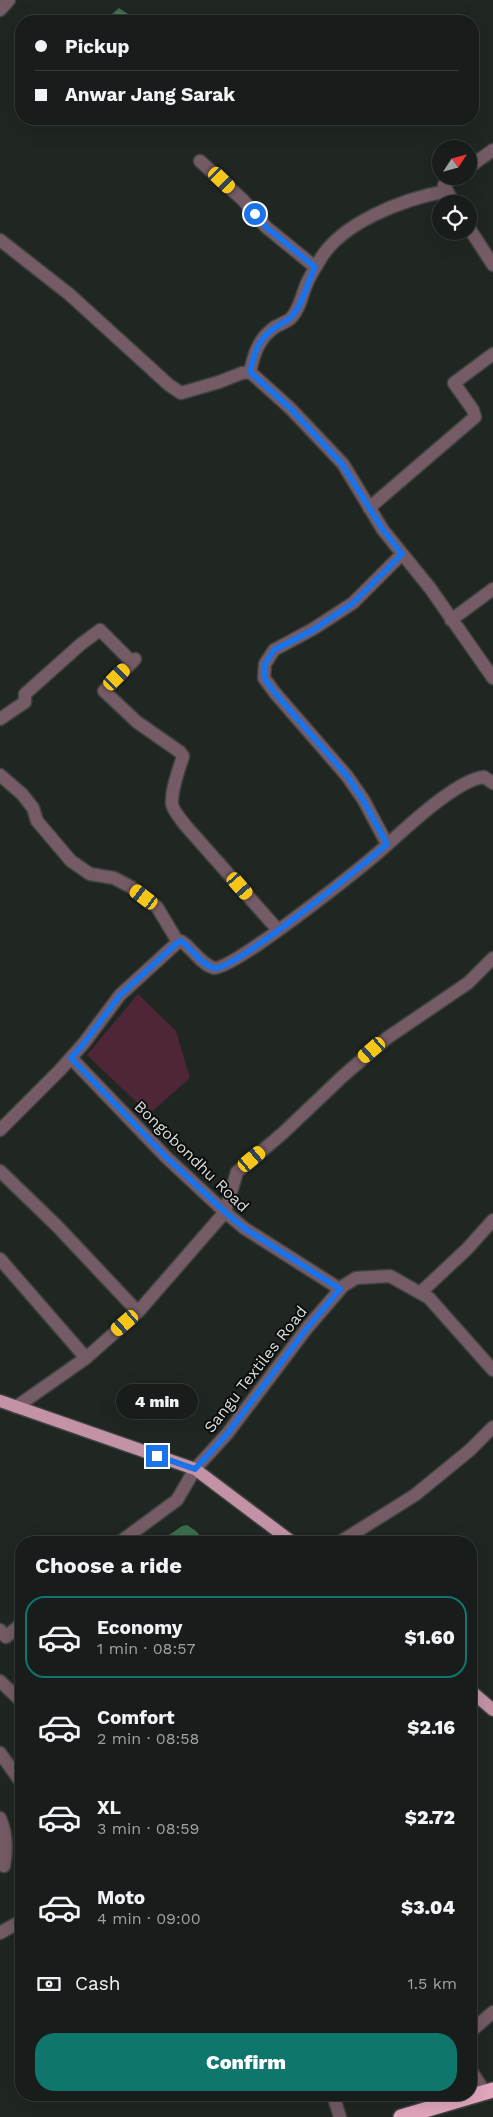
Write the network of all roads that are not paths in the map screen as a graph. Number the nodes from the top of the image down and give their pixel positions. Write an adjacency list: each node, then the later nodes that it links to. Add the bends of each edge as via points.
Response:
1 (9, 0): 2 (street)
2 (0, 10)
3 (493, 150): 5 (street)
4 (200, 161): 12 (street, via 243,200 266,227)
5 (478, 161)
6 (444, 185): 7 (street)
7 (447, 191): 8 (street); 12 (street, via 397,204 340,234)
8 (449, 195)
9 (0, 240): 14 (street, via 69,294 169,386 181,393)
10 (477, 240): 11 (street)
11 (493, 265)
12 (315, 267): 14 (street, via 291,318 258,343)
13 (493, 354): 15 (street, via 454,383 473,410 474,417)
14 (250, 372): 15 (street, via 342,464)
15 (369, 508): 16 (street)
16 (402, 554): 18 (street); 23 (street, via 353,603 313,630 274,650 265,664 264,678 347,776)
17 (493, 589): 18 (street)
18 (451, 620): 19 (street)
19 (493, 678)
20 (0, 719): 24 (street, via 25,702 25,694 100,630 134,661 104,691 137,722 183,756 175,786 174,809)
21 (0, 775): 25 (street, via 22,794 33,808 37,821 71,862 90,874 114,878 151,902)
22 (492, 779): 23 (street, via 484,777 467,782 420,815)
23 (387, 844): 24 (street)
24 (278, 930): 25 (street, via 225,966 216,968 206,964 181,941)
25 (178, 942): 27 (street, via 120,995)
26 (493, 958): 30 (street, via 468,983 387,1038 237,1172)
27 (71, 1058): 28 (street); 30 (street, Bongobondhu Road, via 166,1157)
28 (0, 1130)
29 (0, 1171): 35 (street)
30 (225, 1212): 33 (street, Bongobondhu Road, via 244,1228); 35 (street)
31 (493, 1220): 34 (street)
32 (0, 1259): 36 (street)
33 (340, 1289): 34 (street, via 356,1278 390,1276); 41 (street, Sangu Textiles Road, via 227,1434)
34 (420, 1293): 37 (street, via 429,1298)
35 (138, 1312): 36 (street)
36 (86, 1358): 39 (street)
37 (493, 1370)
38 (0, 1401): 39 (main road)
39 (16, 1407): 41 (main road)
40 (493, 1427): 44 (street, via 415,1495)
41 (195, 1469): 42 (street, Sangu Textiles Road, via 177,1500); 43 (main road)
42 (128, 1536)
43 (284, 1536)
44 (350, 1536)
45 (15, 1629): 46 (street, via 6,1637)
46 (0, 1630)
47 (0, 1680): 48 (street)
48 (15, 1696)
49 (477, 1696): 50 (main road)
50 (493, 1710)
51 (0, 1753): 52 (street)
52 (15, 1774)
53 (0, 1818): 54 (street, via 5,1829 7,1851 4,1866)
54 (0, 1863)
55 (15, 1924): 56 (street)
56 (0, 1933)
57 (493, 2012): 58 (street)
58 (477, 2026)
59 (477, 2078): 60 (street)
60 (489, 2091): 61 (highway)
61 (477, 2095)
62 (335, 2101): 64 (street)
63 (455, 2101): 65 (highway)
64 (340, 2117)
65 (401, 2117)

